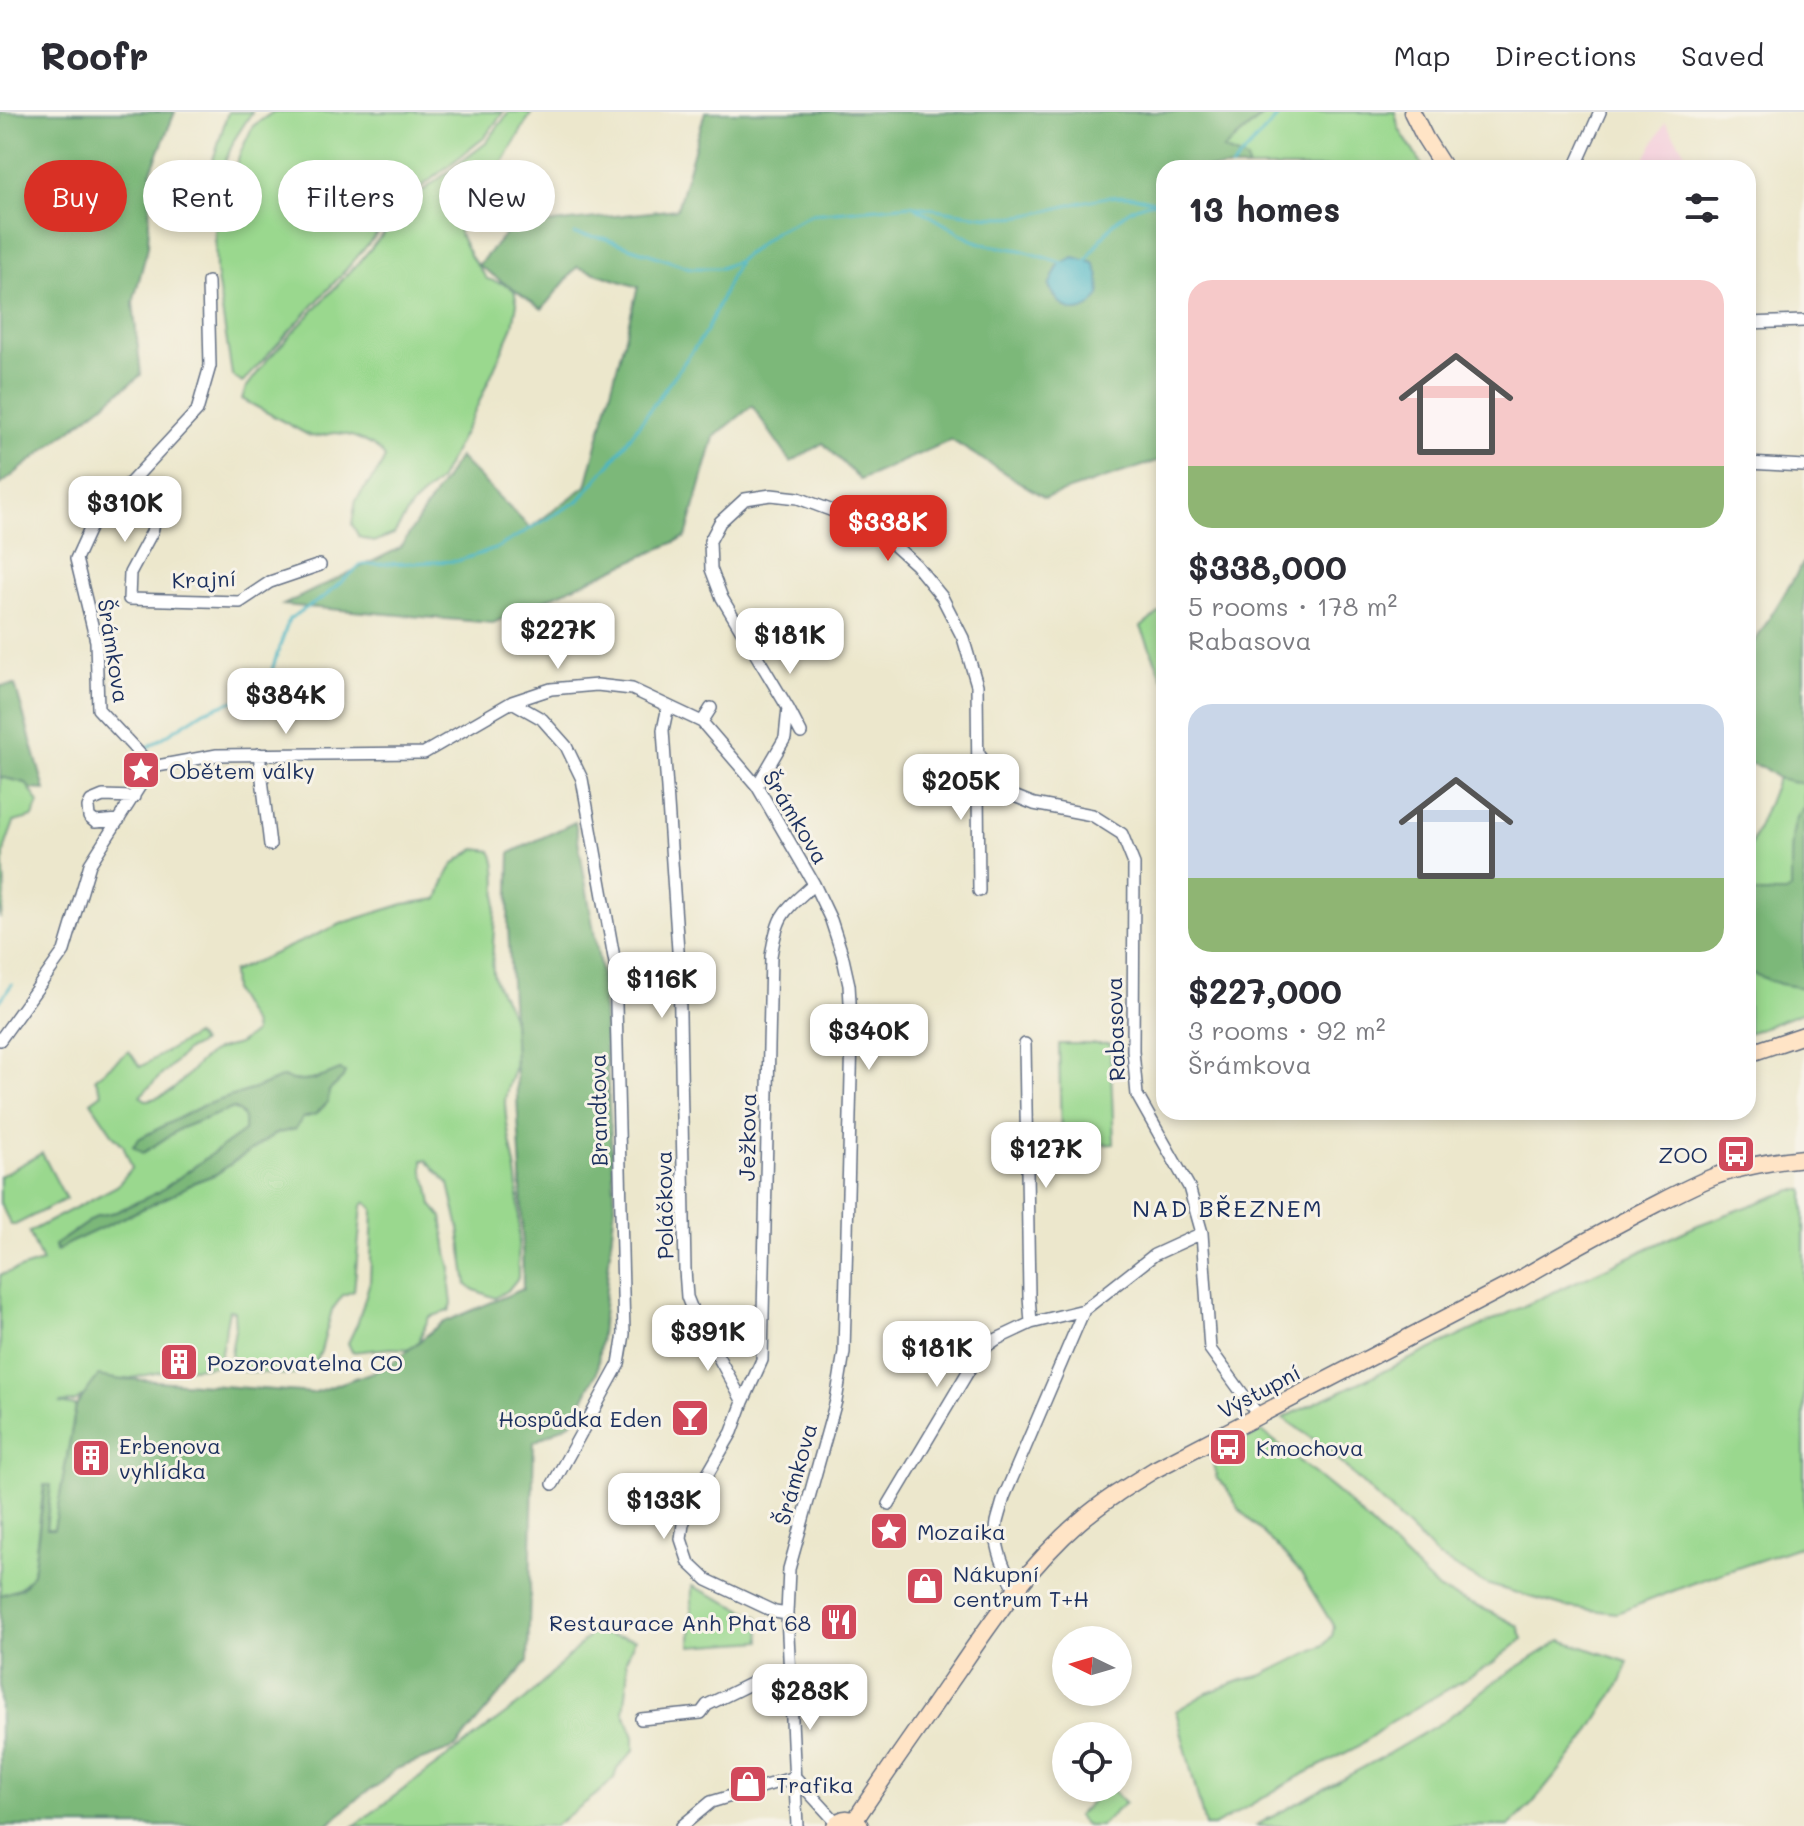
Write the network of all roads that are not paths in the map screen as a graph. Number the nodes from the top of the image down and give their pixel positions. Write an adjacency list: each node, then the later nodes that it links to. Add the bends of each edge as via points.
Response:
1 (1412, 112): 3 (street)
2 (1600, 112): 4 (street)
3 (1439, 160)
4 (1579, 160)
5 (208, 282): 10 (street, Šrámkova, via 210,366 197,411)
6 (1804, 321): 7 (street)
7 (1756, 323)
8 (1756, 463): 9 (street)
9 (1804, 466)
10 (128, 484): 11 (street, Krajní, via 154,503 156,516 130,573 129,599 240,602 270,582); 20 (street, Šrámkova, via 92,524 76,559 96,641 98,709)
11 (320, 565)
12 (512, 702): 13 (street, Šrámkova, via 551,689 597,685 632,689); 19 (street, Šrámkova, via 424,753); 37 (street, Brandtova, via 542,719 566,746 582,779 615,963 624,1334 619,1364)
13 (668, 706): 16 (street, Šrámkova); 35 (street, Poláčkova, via 663,730 679,965 687,1297)
14 (711, 708): 16 (street)
15 (788, 708): 17 (street); 18 (street, via 722,598 711,569 710,541 720,522 745,499 771,495 798,498 885,537 942,597 963,638 977,685); 21 (street, via 785,738)
16 (702, 722): 21 (street, Šrámkova)
17 (801, 733)
18 (978, 752): 26 (street); 32 (street, Rabasova, via 1009,794 1092,815 1122,834 1134,864 1137,1095 1189,1187)
19 (259, 754): 20 (street, Šrámkova, via 217,755); 24 (street)
20 (152, 767): 22 (street)
21 (757, 786): 25 (street, Šrámkova)
22 (134, 797): 23 (street); 23 (street, via 91,801 89,817 95,822)
23 (119, 820): 28 (street, via 90,864 64,951)
24 (270, 845)
25 (814, 884): 35 (street, Ježkova, via 782,913 771,956 762,1360); 40 (street, Šrámkova, via 831,920 849,985 844,1352 836,1401 789,1569)
26 (979, 891)
27 (1804, 1035): 30 (street)
28 (0, 1040)
29 (1025, 1044): 34 (street)
30 (1756, 1051)
31 (1804, 1158): 36 (street, Výstupní, via 1739,1169 1678,1193)
32 (1202, 1233): 33 (street, via 1154,1255); 36 (street, Rabasova, via 1210,1349)
33 (1084, 1310): 34 (street); 39 (street, via 997,1524 1007,1574)
34 (1031, 1323): 38 (street, via 981,1350)
35 (743, 1402): 40 (street, via 695,1496 681,1539 689,1563 707,1580)
36 (1258, 1415): 39 (street, Výstupní, via 1117,1493 1068,1532)
37 (553, 1484)
38 (889, 1504)
39 (1016, 1590): 44 (street, Výstupní)
40 (787, 1614): 41 (street, Šrámkova)
41 (790, 1678): 42 (street, via 756,1681 701,1713); 43 (street, Šrámkova)
42 (641, 1719)
43 (795, 1777): 45 (street); 46 (street, via 711,1802); 47 (street, Šrámkova)
44 (857, 1823): 45 (street, via 847,1818)
45 (836, 1824)
46 (682, 1826)
47 (797, 1826)

